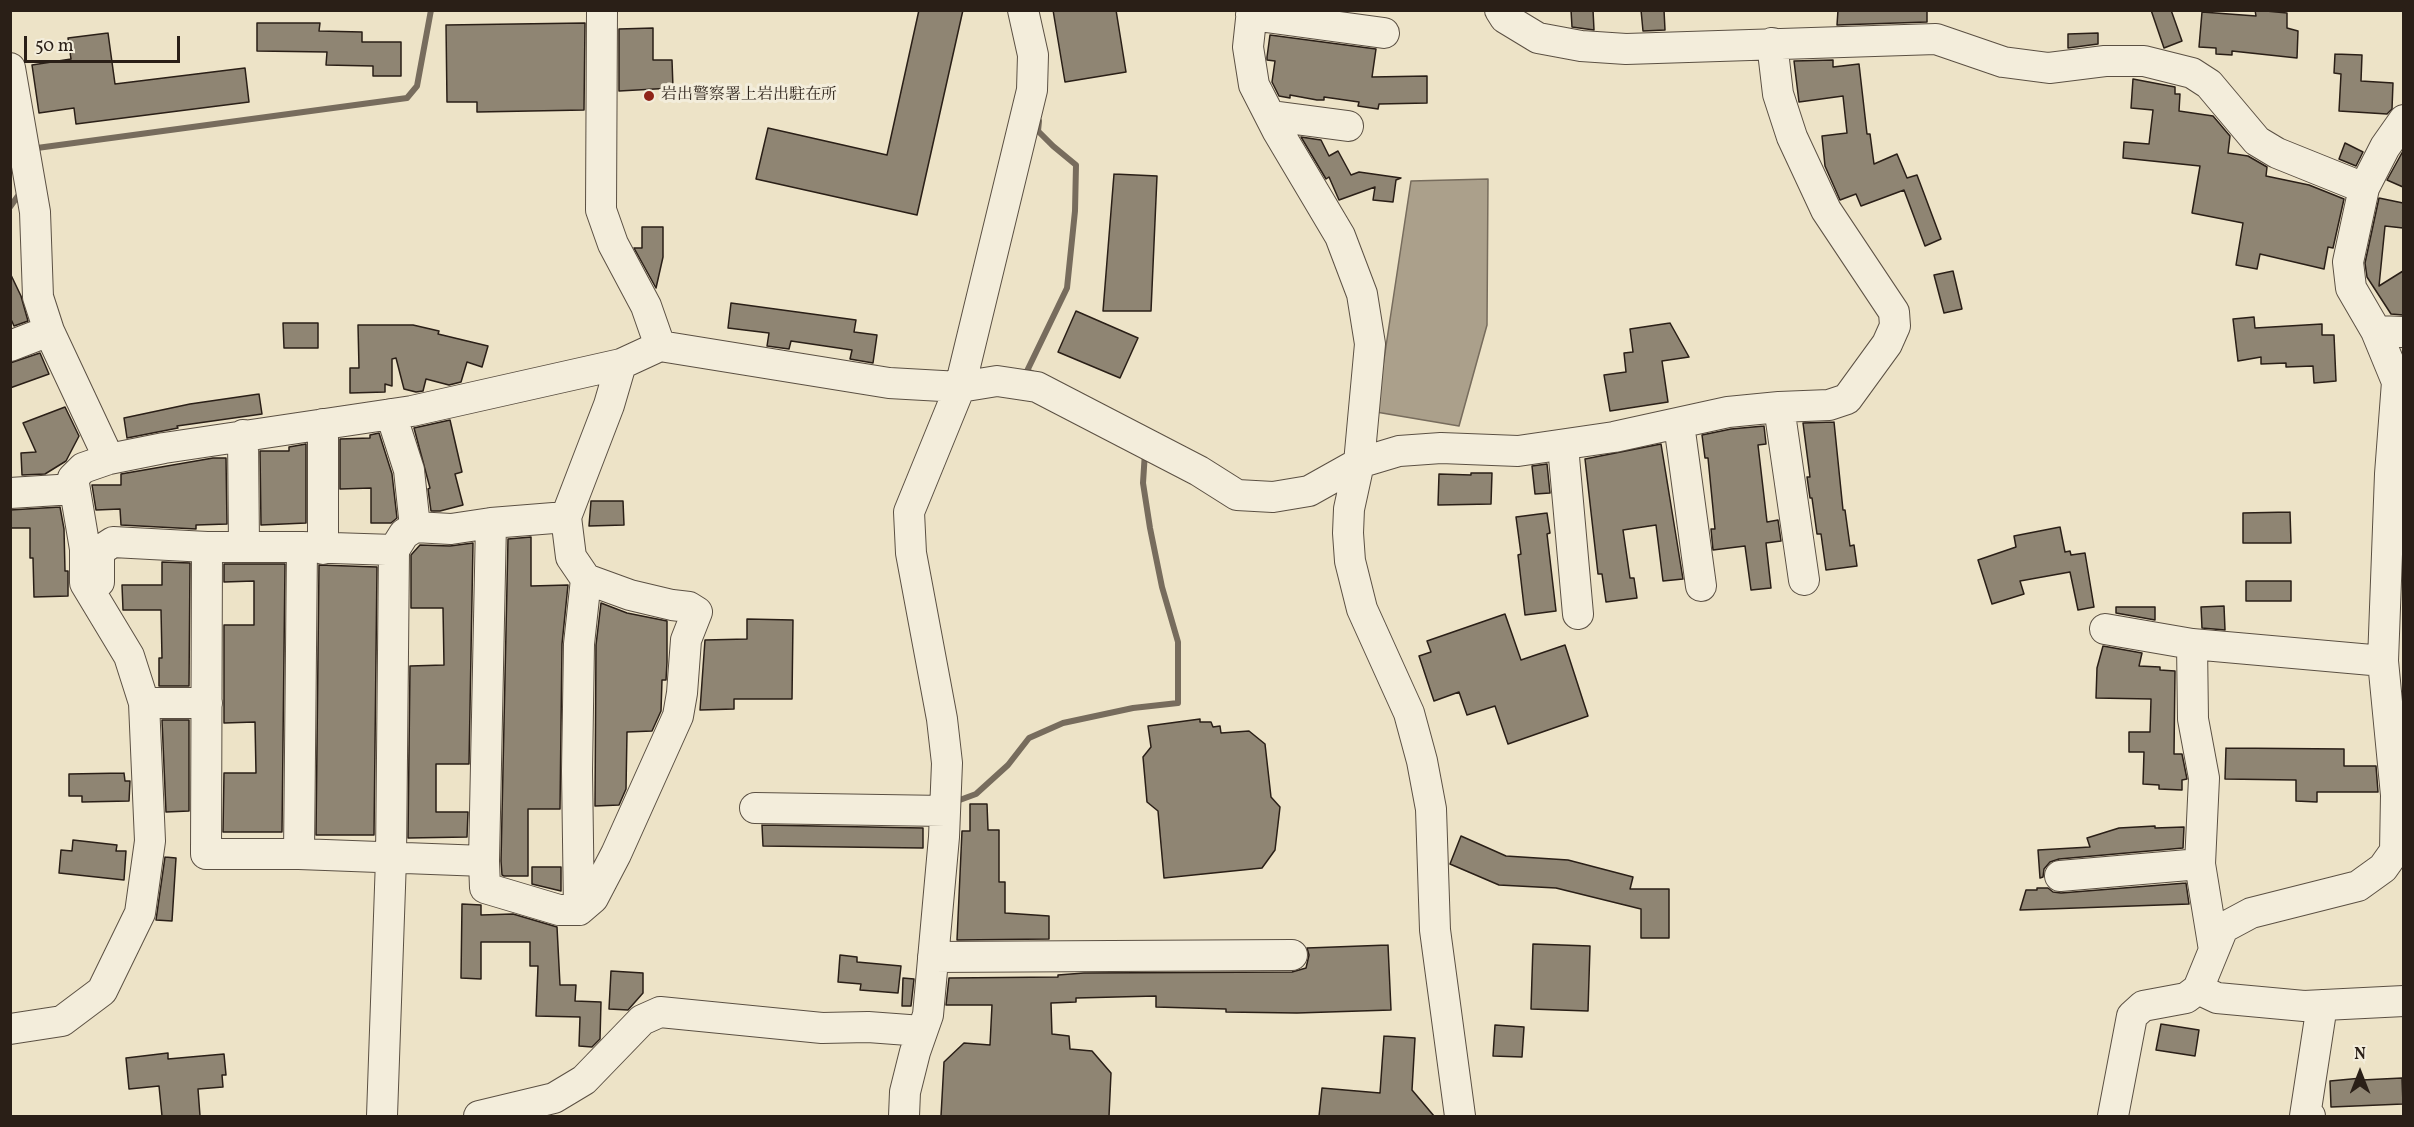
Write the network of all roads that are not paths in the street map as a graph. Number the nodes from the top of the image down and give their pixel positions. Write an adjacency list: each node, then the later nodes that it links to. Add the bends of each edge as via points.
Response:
1 (602, 10): 16 (street, via 601,210 613,244 646,306)
2 (1023, 10): 18 (street, via 1033,55 1032,90)
3 (1500, 10): 6 (street, via 1505,18 1539,38 1581,46 1626,49)
4 (1252, 13): 5 (street); 8 (street, via 1248,47 1254,85)
5 (1384, 33)
6 (1772, 43): 12 (street, via 1936,39 2003,62 2049,68 2144,61 2192,73 2209,84 2258,141 2277,153); 19 (street, via 1778,94 1792,137 1826,210 1894,312 1895,326 1887,344 1847,399 1829,405)
7 (10, 68): 11 (street)
8 (1272, 117): 10 (street); 26 (street, via 1340,236 1362,294 1370,344)
9 (2403, 120): 12 (street)
10 (1347, 126)
11 (19, 178): 13 (street, via 35,212 38,297)
12 (2364, 188): 14 (street, via 2348,262 2351,288)
13 (49, 331): 15 (street); 25 (street)
14 (2390, 332): 27 (street, via 2397,382)
15 (10, 346)
16 (660, 346): 17 (street); 18 (street, via 889,383)
17 (621, 364): 20 (street); 30 (street)
18 (960, 387): 26 (street, via 997,381 1037,387 1200,471 1237,495 1273,497 1310,491); 49 (street, via 909,512 913,563 942,719 947,764)
19 (1779, 406): 22 (street, via 1728,412); 38 (street)
20 (392, 414): 21 (street); 32 (street, via 409,470)
21 (323, 424): 23 (street); 35 (street)
22 (1679, 424): 24 (street); 39 (street)
23 (243, 435): 25 (street); 34 (street)
24 (1563, 446): 26 (street, via 1518,451 1399,451); 41 (street)
25 (109, 459): 28 (street, via 83,468 73,478)
26 (1359, 463): 67 (street, via 1349,509 1350,561 1362,609 1409,713 1422,761 1431,809 1435,930)
27 (2397, 475): 44 (street)
28 (74, 489): 29 (street); 40 (street, via 85,549 85,583)
29 (10, 493)
30 (566, 517): 31 (street); 37 (street, via 571,557)
31 (490, 523): 32 (street, via 451,529); 52 (street)
32 (415, 527): 36 (street, via 404,534)
33 (207, 547): 34 (street); 40 (street, via 113,542 99,551); 45 (street)
34 (244, 547): 35 (street)
35 (313, 548): 36 (street); 50 (street)
36 (394, 550): 51 (street)
37 (586, 579): 55 (street, via 579,644); 55 (street, via 697,612 686,640 678,716 616,855 593,898)
38 (1804, 580)
39 (1701, 586)
40 (98, 606): 46 (street, via 129,656)
41 (1578, 614)
42 (2105, 629): 43 (street)
43 (2192, 644): 44 (street); 53 (street, via 2193,719 2205,778)
44 (2383, 661): 47 (street)
45 (207, 703): 46 (street); 50 (street, via 206,855)
46 (144, 704): 62 (street, via 150,841 140,913 102,991 62,1021)
47 (2400, 795): 56 (street, via 2395,851 2384,868 2358,886 2251,913 2223,928)
48 (755, 808): 49 (street)
49 (945, 811): 58 (street)
50 (299, 855): 51 (street)
51 (392, 859): 52 (street); 64 (street)
52 (484, 861): 55 (street, via 484,888 559,910)
53 (2200, 864): 54 (street); 56 (street)
54 (2060, 876)
55 (579, 910)
56 (2214, 950): 59 (street)
57 (1292, 955): 58 (street)
58 (933, 957): 63 (street, via 928,1015)
59 (2198, 989): 61 (street, via 2217,998); 68 (street, via 2186,998 2143,1006 2132,1016)
60 (2403, 1001): 61 (street)
61 (2322, 1005): 69 (street, via 2305,1116)
62 (10, 1029)
63 (922, 1031): 65 (street, via 822,1028 660,1012 642,1020 584,1080 554,1098); 66 (street, via 905,1092)
64 (382, 1116)
65 (479, 1116)
66 (904, 1116)
67 (1460, 1116)
68 (2113, 1116)
69 (2310, 1116)

